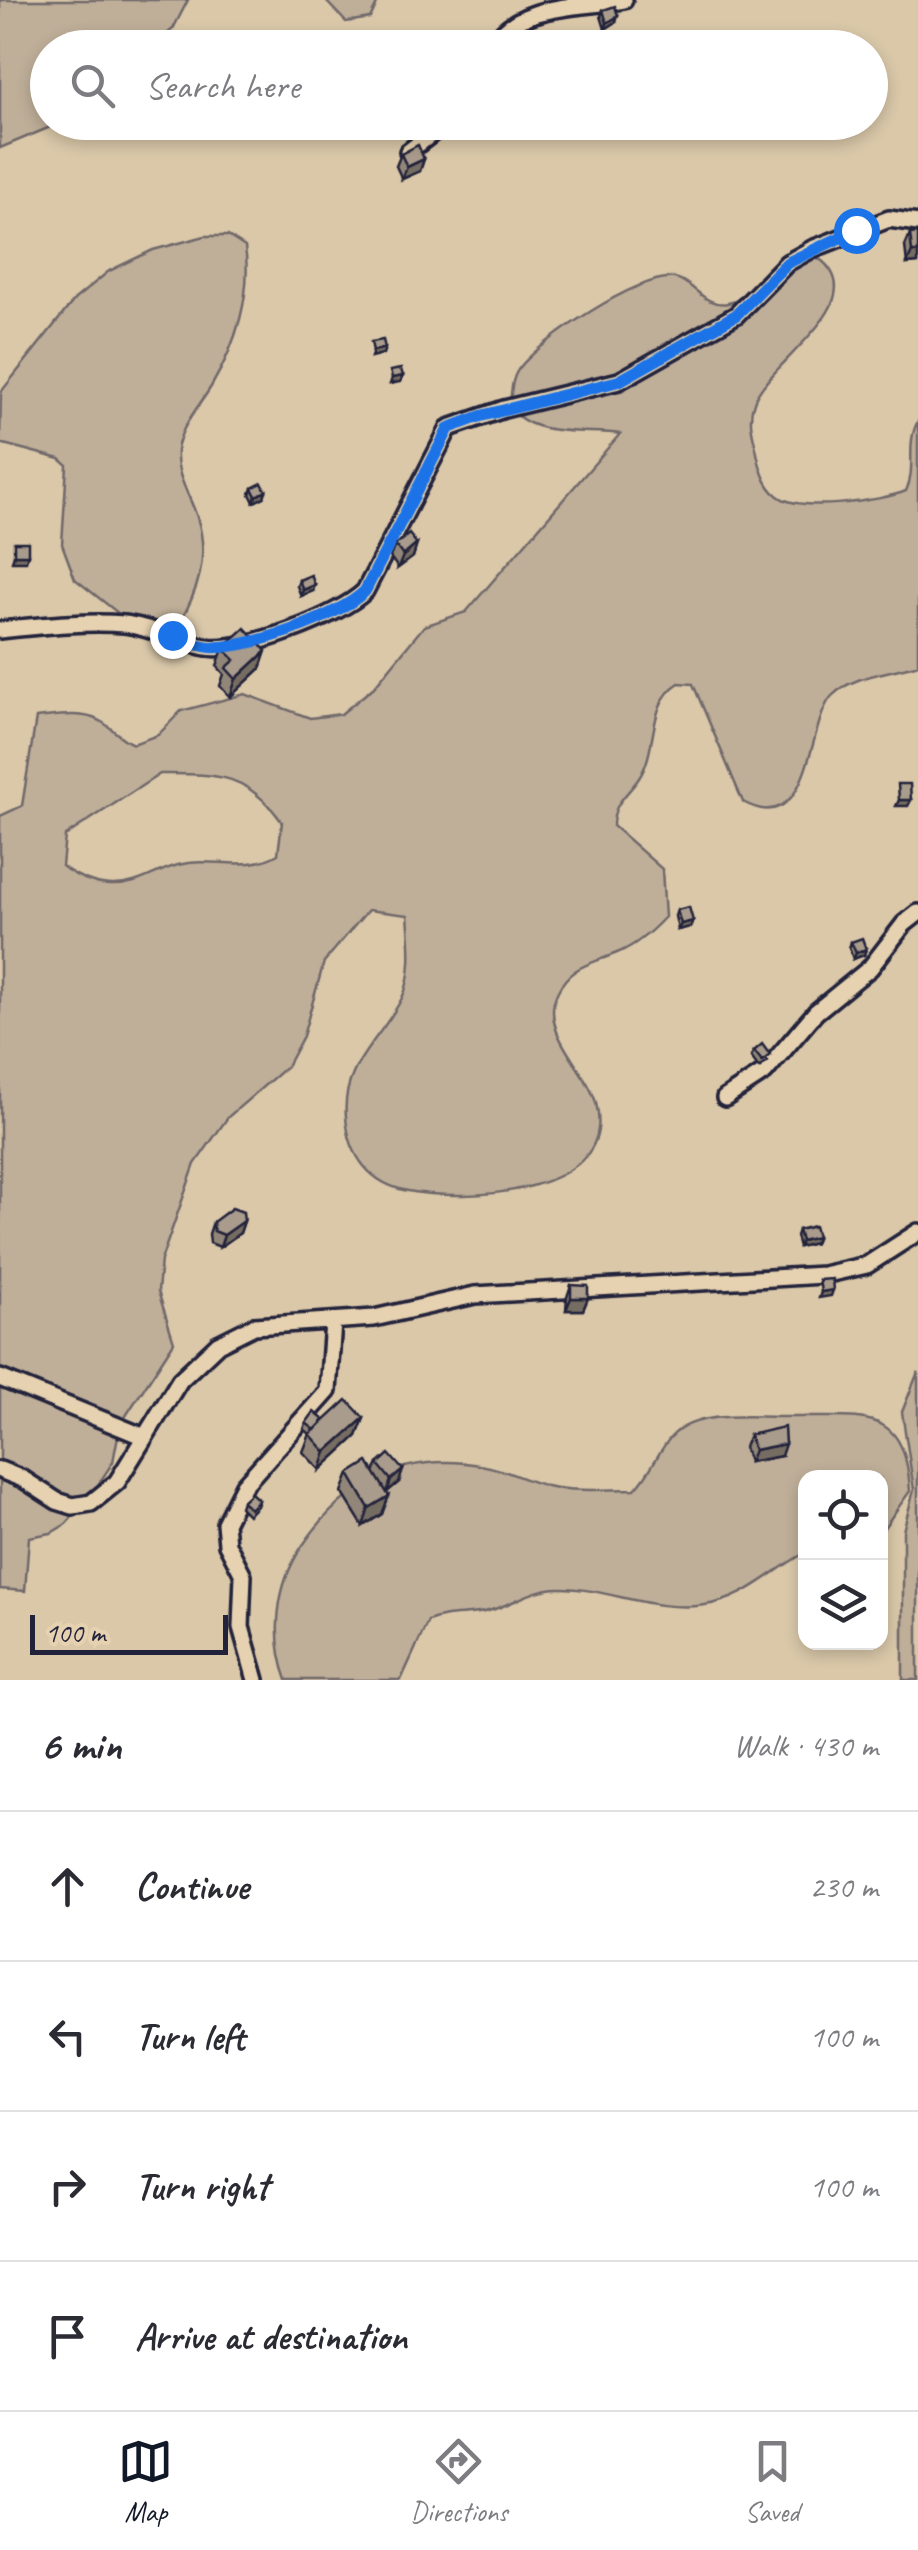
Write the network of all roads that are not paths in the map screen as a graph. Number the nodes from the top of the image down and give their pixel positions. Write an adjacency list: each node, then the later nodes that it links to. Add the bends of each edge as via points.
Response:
1 (624, 0): 2 (street, via 536,12)
2 (506, 30)
3 (424, 140): 4 (street)
4 (408, 152)
5 (918, 223): 6 (street, via 871,224 812,249 787,263 736,315 619,381 449,428 353,603 285,631 208,648 127,624)
6 (0, 630)
7 (918, 913): 8 (street, via 765,1072)
8 (725, 1098)
9 (918, 1232): 10 (street, via 867,1265 823,1275 475,1295)
10 (333, 1322): 12 (street, via 254,1326 218,1344 180,1380); 14 (street, via 328,1391 244,1484 225,1523 243,1575 241,1627)
11 (0, 1378): 12 (street)
12 (142, 1436): 13 (street, via 117,1482 91,1503 56,1501)
13 (0, 1470)
14 (256, 1680)

